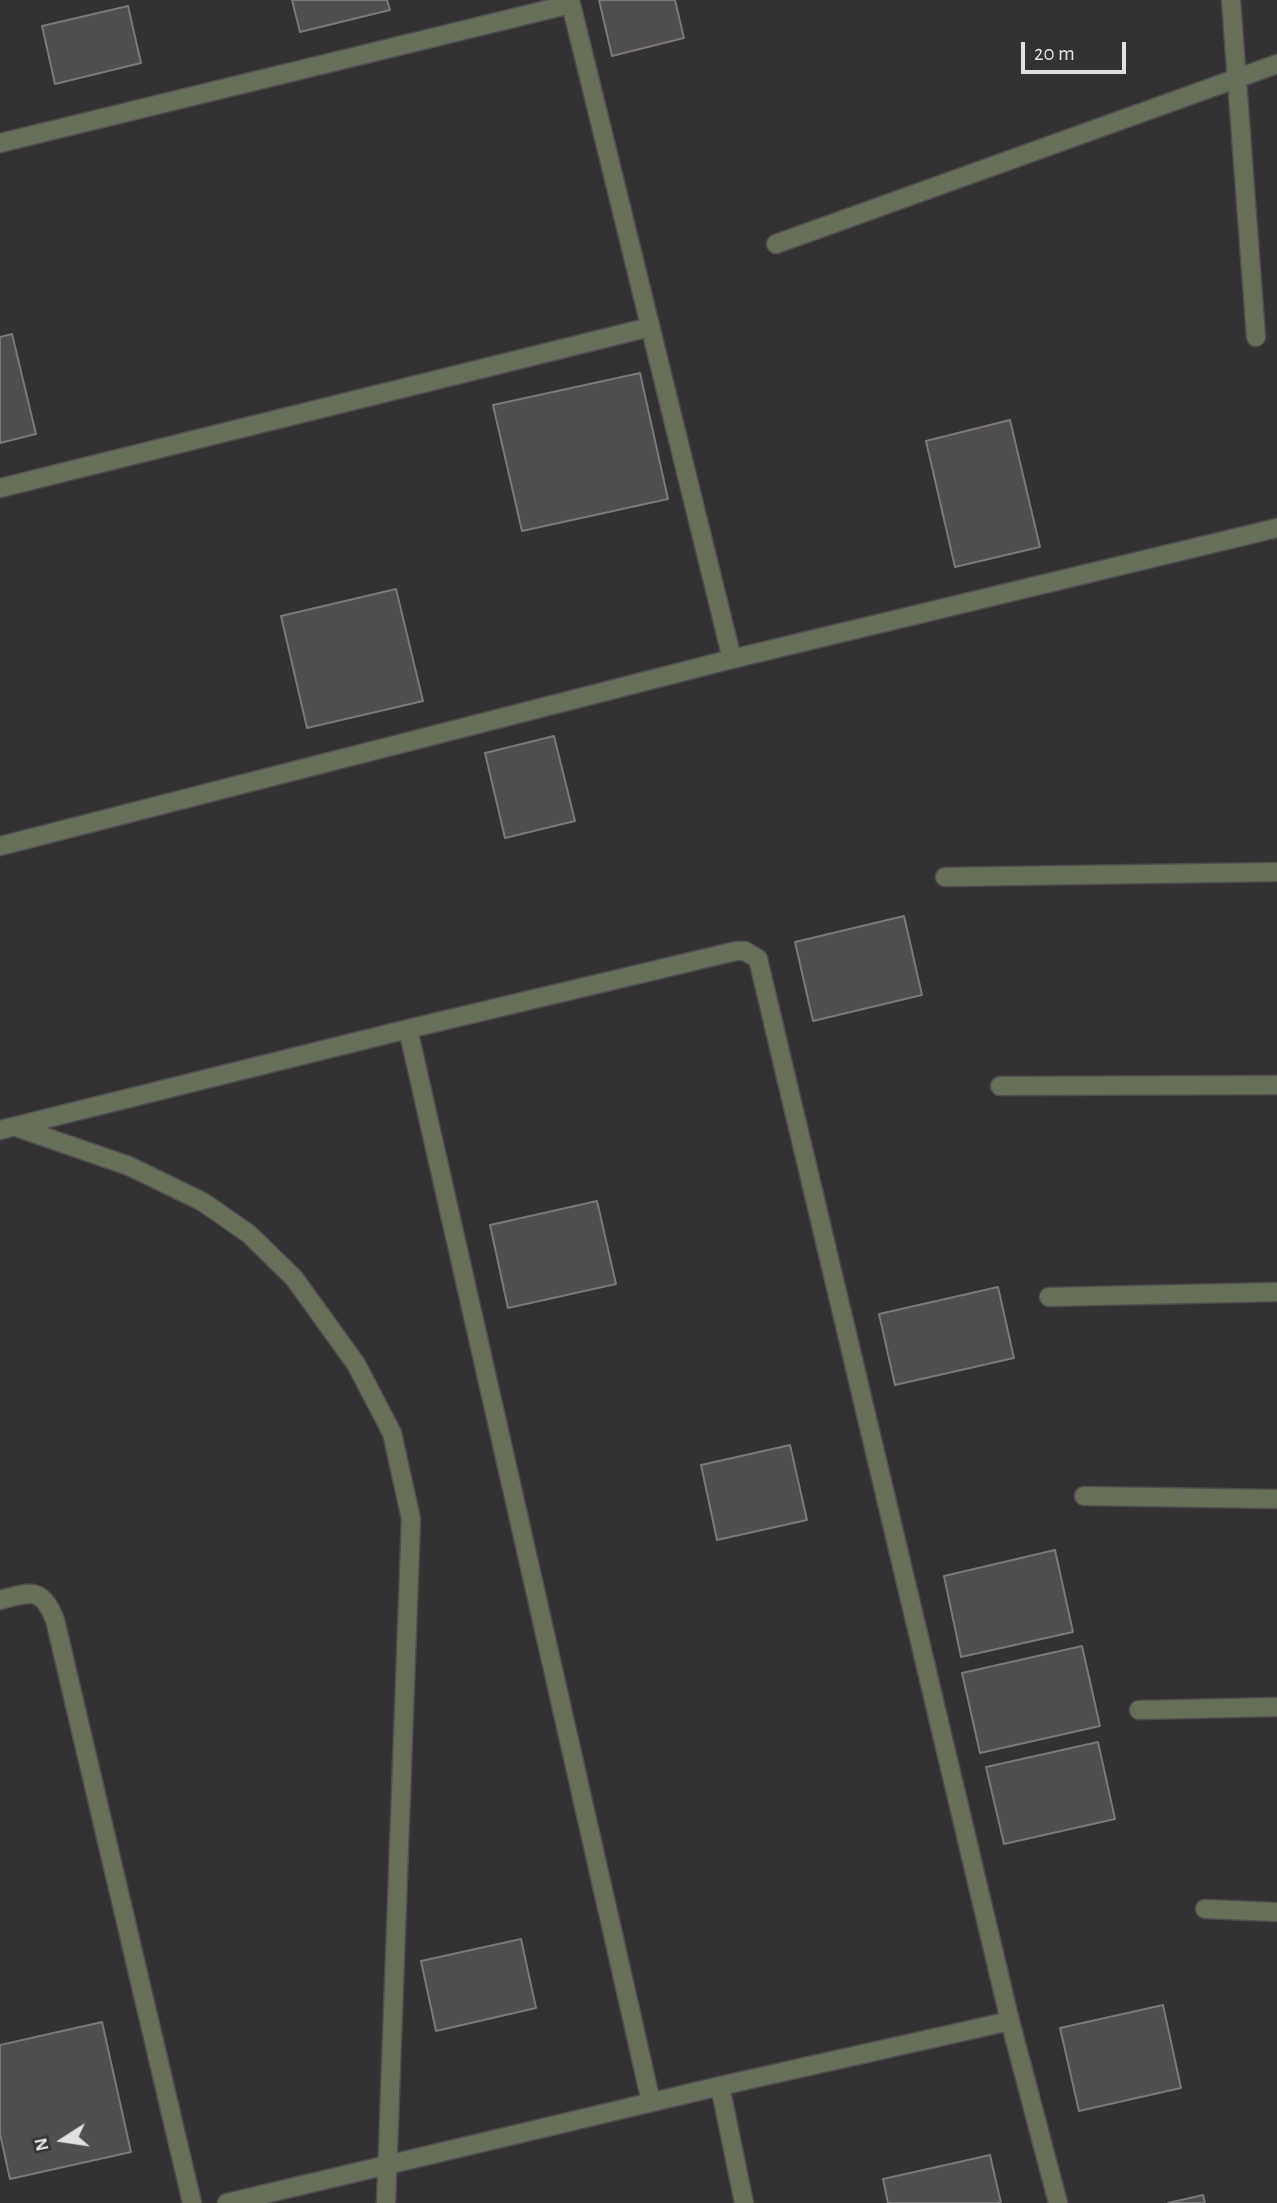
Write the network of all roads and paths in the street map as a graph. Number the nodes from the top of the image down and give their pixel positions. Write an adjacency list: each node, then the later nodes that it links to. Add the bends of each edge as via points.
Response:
1 (1231, 0): 4 (street)
2 (571, 2): 5 (street); 7 (street)
3 (1277, 64): 4 (street)
4 (1237, 79): 6 (street); 8 (street)
5 (0, 143)
6 (776, 244)
7 (650, 327): 9 (street); 11 (street)
8 (1256, 337)
9 (0, 488)
10 (1277, 528): 11 (street)
11 (732, 659): 12 (street)
12 (0, 846)
13 (1277, 872): 14 (street)
14 (945, 877)
15 (408, 1029): 18 (street); 28 (street, via 736,951 758,959); 30 (street)
16 (1277, 1085): 17 (street)
17 (1000, 1086)
18 (7, 1128): 31 (street, via 129,1166 204,1202 249,1234 294,1279 356,1364 392,1433 411,1519)
19 (1277, 1292): 20 (street)
20 (1049, 1297)
21 (1084, 1496): 22 (street)
22 (1277, 1499)
23 (0, 1600): 32 (street, via 28,1593 39,1596 49,1604 55,1620)
24 (1277, 1707): 25 (street)
25 (1139, 1710)
26 (1205, 1909): 27 (street)
27 (1277, 1912)
28 (1010, 2021): 29 (street); 36 (street)
29 (720, 2086): 30 (street); 35 (street)
30 (651, 2102): 31 (street)
31 (388, 2164): 33 (street); 34 (street)
32 (192, 2203)
33 (227, 2203)
34 (387, 2203)
35 (744, 2203)
36 (1058, 2203)

